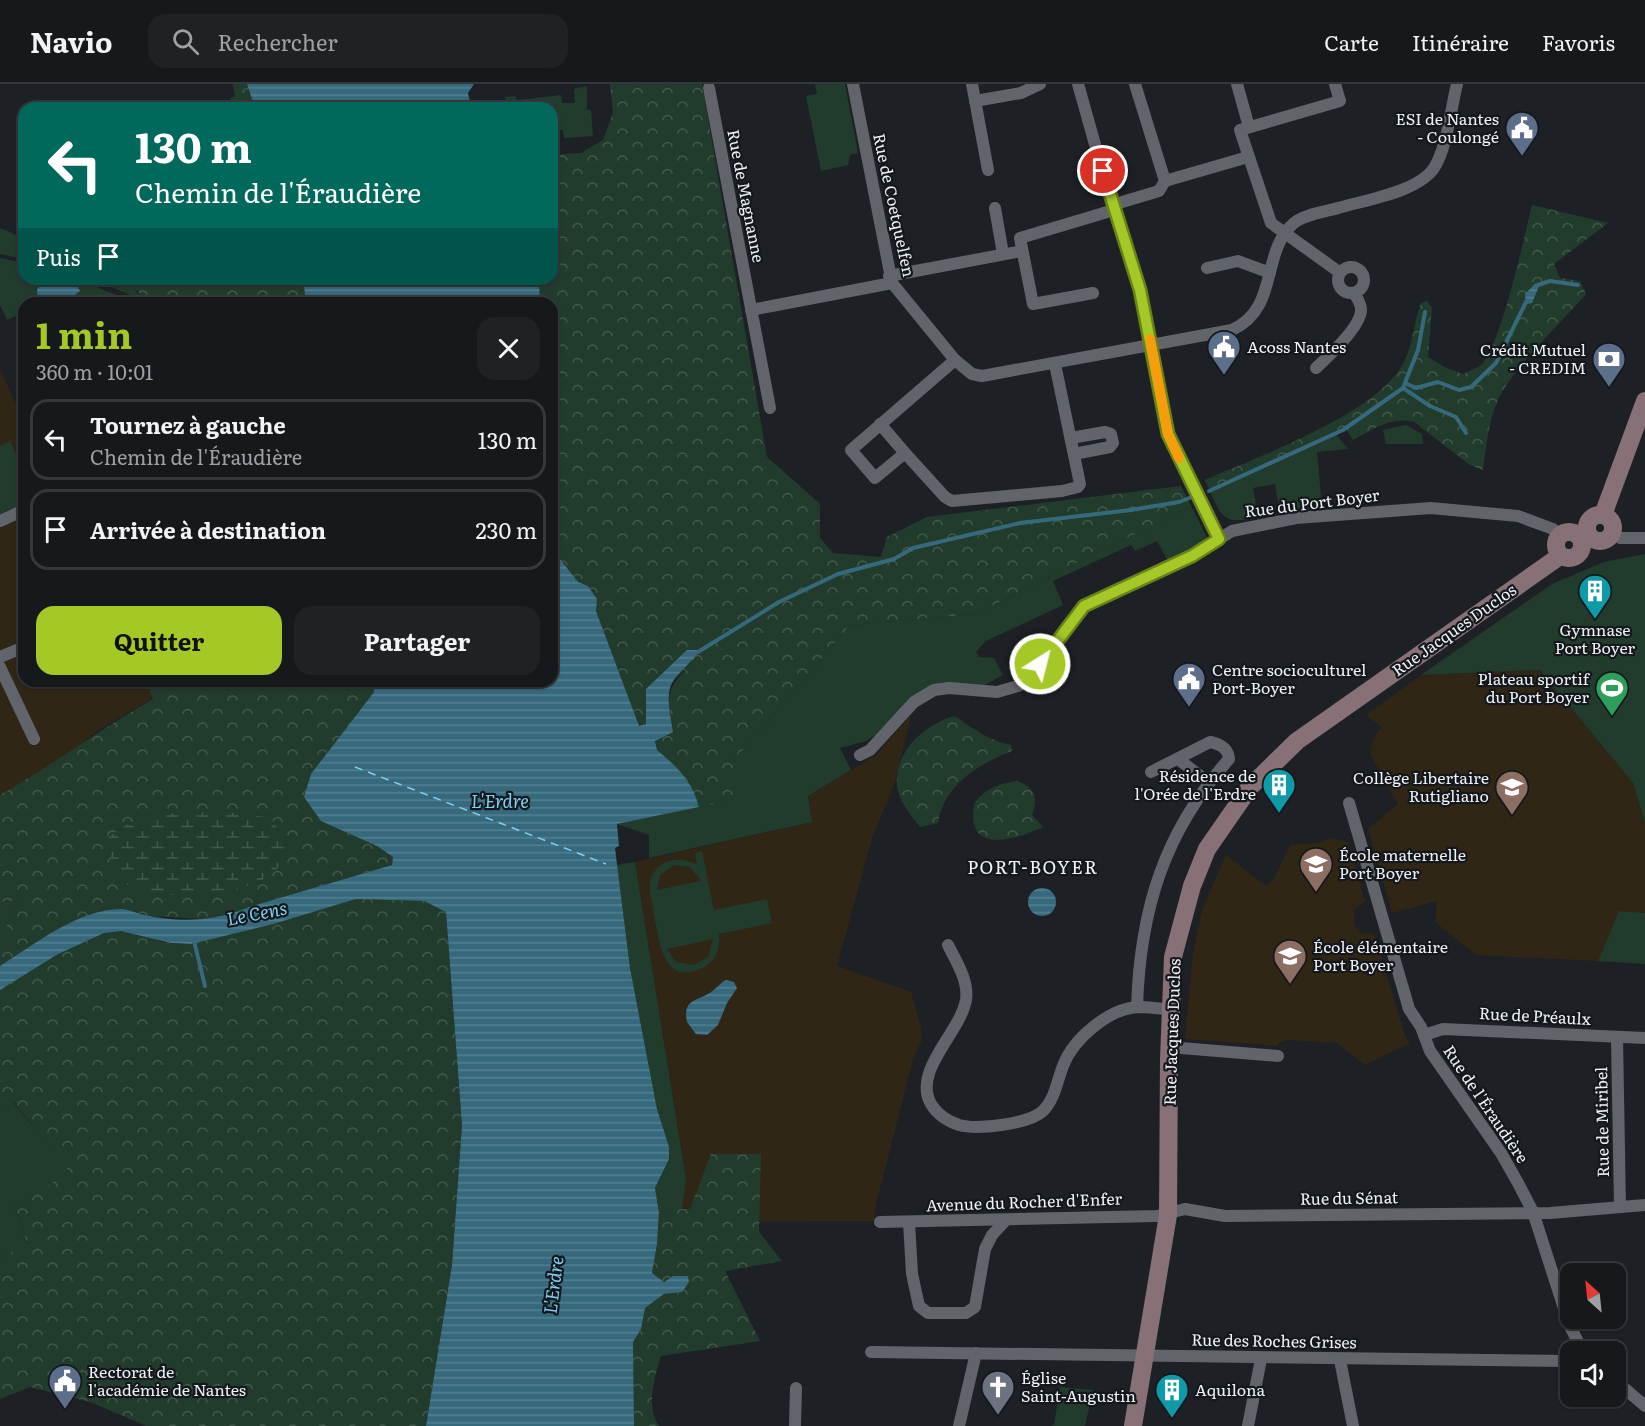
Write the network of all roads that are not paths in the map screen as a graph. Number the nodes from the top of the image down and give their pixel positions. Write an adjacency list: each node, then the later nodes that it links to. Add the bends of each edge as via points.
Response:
1 (853, 84): 23 (street, Rue de Coetquelfen)
2 (972, 84): 10 (street)
3 (1040, 84): 10 (street, via 1021,93)
4 (1078, 84): 16 (street)
5 (1135, 84): 14 (street)
6 (1237, 84): 11 (street)
7 (1335, 84): 11 (street, via 1340,101)
8 (1457, 84): 17 (street, via 1441,152 1425,177 1407,188 1302,219)
9 (709, 88): 26 (street, Rue de Magnanne)
10 (975, 101): 13 (street)
11 (1245, 128): 12 (street)
12 (1248, 157): 14 (street); 17 (street, via 1271,223)
13 (988, 170)
14 (1165, 182): 16 (street, via 1159,191)
15 (995, 208): 19 (street)
16 (1113, 208): 18 (street, via 1020,238); 27 (street, via 1140,290)
17 (1285, 233): 21 (street); 22 (street, Rue de Coetquelfen)
18 (1022, 251): 19 (street); 24 (street, via 1033,304)
19 (1003, 254): 23 (street)
20 (1207, 268): 22 (street, via 1238,261)
21 (1340, 272): 25 (street, via 1337,278 1341,289); 25 (street, via 1345,267 1359,269 1364,282)
22 (1270, 273): 27 (street, Rue de Coetquelfen, via 1258,310 1242,325)
23 (890, 279): 26 (street); 28 (street, Rue de Coetquelfen)
24 (1093, 293)
25 (1354, 293): 30 (street, via 1362,308 1359,316 1336,349)
26 (751, 310): 32 (street, Rue de Magnanne)
27 (1151, 347): 29 (street, Rue de Coetquelfen); 41 (street, via 1168,434)
28 (955, 360): 29 (street, Rue de Coetquelfen, via 972,374 982,376); 33 (street)
29 (1056, 364): 34 (street)
30 (1316, 368)
31 (1645, 401): 39 (street, via 1603,515 1613,524)
32 (770, 408)
33 (880, 424): 35 (street); 35 (street, via 851,450 875,478)
34 (1071, 438): 36 (street); 36 (street, via 1105,432 1111,434 1113,443 1110,447)
35 (905, 453): 36 (street, via 945,497 956,501 1072,490 1080,484)
36 (1074, 454)
37 (18, 513): 38 (street)
38 (0, 521)
39 (1584, 537): 40 (street, Rue du Port Boyer); 41 (street, Rue du Port Boyer, via 1518,516 1431,507 1286,520 1247,527); 53 (street, Rue Jacques Duclos, via 1555,548 1560,556 1297,741 1250,787 1218,831 1192,886 1173,957)
40 (1645, 538)
41 (1219, 539): 46 (street, Rue du Port Boyer, via 1192,556 1084,606 1033,674 1018,686 997,692 934,690 914,702 870,750)
42 (18, 650): 43 (street)
43 (0, 657)
44 (0, 668): 45 (street)
45 (34, 739)
46 (860, 755)
47 (1178, 759): 48 (street); 49 (street); 49 (street, via 1210,742 1220,744 1229,759)
48 (1151, 772)
49 (1209, 782): 52 (street, via 1185,816 1156,881 1144,923)
50 (1349, 803): 54 (street, Rue de l'Éraudière, via 1406,997)
51 (948, 945): 52 (street, via 964,979 966,999 946,1044 928,1071 926,1088 935,1110 960,1125 1022,1122 1042,1112 1068,1053 1077,1042 1100,1022)
52 (1137, 1007): 53 (street)
53 (1170, 1009): 57 (street, Rue Jacques Duclos)
54 (1424, 1035): 55 (street, Rue de Préaulx, via 1443,1029); 61 (street, Rue de l'Éraudière, via 1430,1051 1501,1153)
55 (1617, 1037): 56 (street, Rue de Préaulx); 60 (street, Rue de Miribel)
56 (1645, 1038)
57 (1169, 1047): 58 (street); 62 (street, Rue Jacques Duclos)
58 (1278, 1056)
59 (1645, 1205): 60 (street, Rue du Sénat)
60 (1620, 1207): 61 (street, Rue du Sénat)
61 (1533, 1212): 62 (street, Rue du Sénat, via 1225,1216 1185,1209); 66 (street, Rue de l'Éraudière)
62 (1168, 1215): 63 (street, Avenue du Rocher d'Enfer); 69 (street, Rue Jacques Duclos)
63 (1006, 1220): 64 (street, Avenue du Rocher d'Enfer); 64 (street, via 985,1249 978,1299 966,1313 928,1312 919,1306 912,1274)
64 (909, 1221): 65 (street, Avenue du Rocher d'Enfer)
65 (880, 1222)
66 (1578, 1341)
67 (871, 1352): 68 (street, Rue des Roches Grises)
68 (976, 1353): 69 (street, Rue des Roches Grises); 78 (street)
69 (1145, 1356): 70 (street, Rue des Roches Grises); 79 (street, Rue Jacques Duclos)
70 (1261, 1359): 71 (street, Rue des Roches Grises); 76 (street)
71 (1340, 1360): 72 (street, Rue des Roches Grises); 80 (street)
72 (1560, 1361)
73 (795, 1388): 77 (street)
74 (1626, 1390): 75 (street)
75 (1645, 1406)
76 (1251, 1425)
77 (795, 1426)
78 (959, 1426)
79 (1134, 1426)
80 (1353, 1426)

